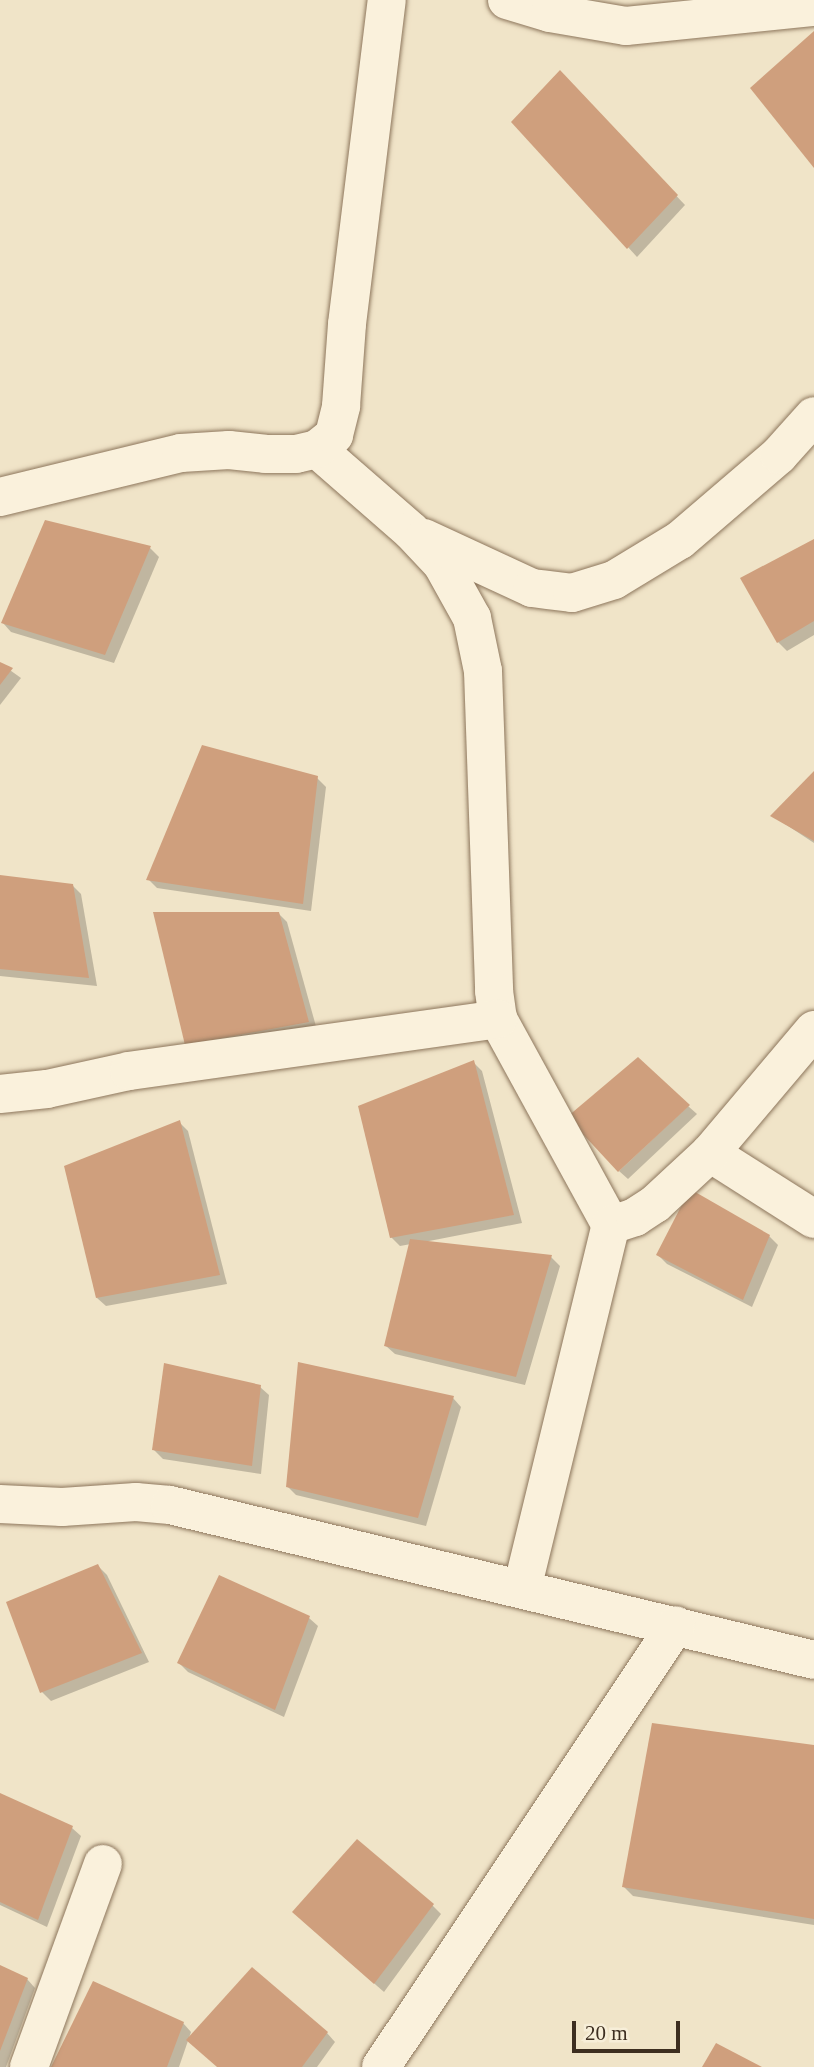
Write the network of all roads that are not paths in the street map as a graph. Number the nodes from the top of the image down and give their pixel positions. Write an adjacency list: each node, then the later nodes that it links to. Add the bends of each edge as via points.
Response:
1 (387, 0): 5 (street, via 341,405 334,435)
2 (507, 0): 3 (street, via 550,13 626,26)
3 (814, 7)
4 (814, 416): 7 (street, via 779,455 680,540 614,580 572,593 532,588)
5 (317, 449): 6 (street, via 296,454 181,453); 7 (street)
6 (0, 497)
7 (411, 531): 8 (street, via 442,564 471,618 478,643)
8 (498, 1019): 10 (street, via 129,1071); 13 (street)
9 (814, 1030): 11 (street)
10 (0, 1094)
11 (710, 1153): 12 (street); 13 (street, via 655,1204)
12 (814, 1219)
13 (611, 1225): 15 (street)
14 (0, 1504): 15 (street, via 170,1506)
15 (522, 1589): 16 (street)
16 (676, 1625): 17 (street); 20 (street)
17 (814, 1660)
18 (103, 1864): 19 (street)
19 (29, 2067)
20 (382, 2067)

